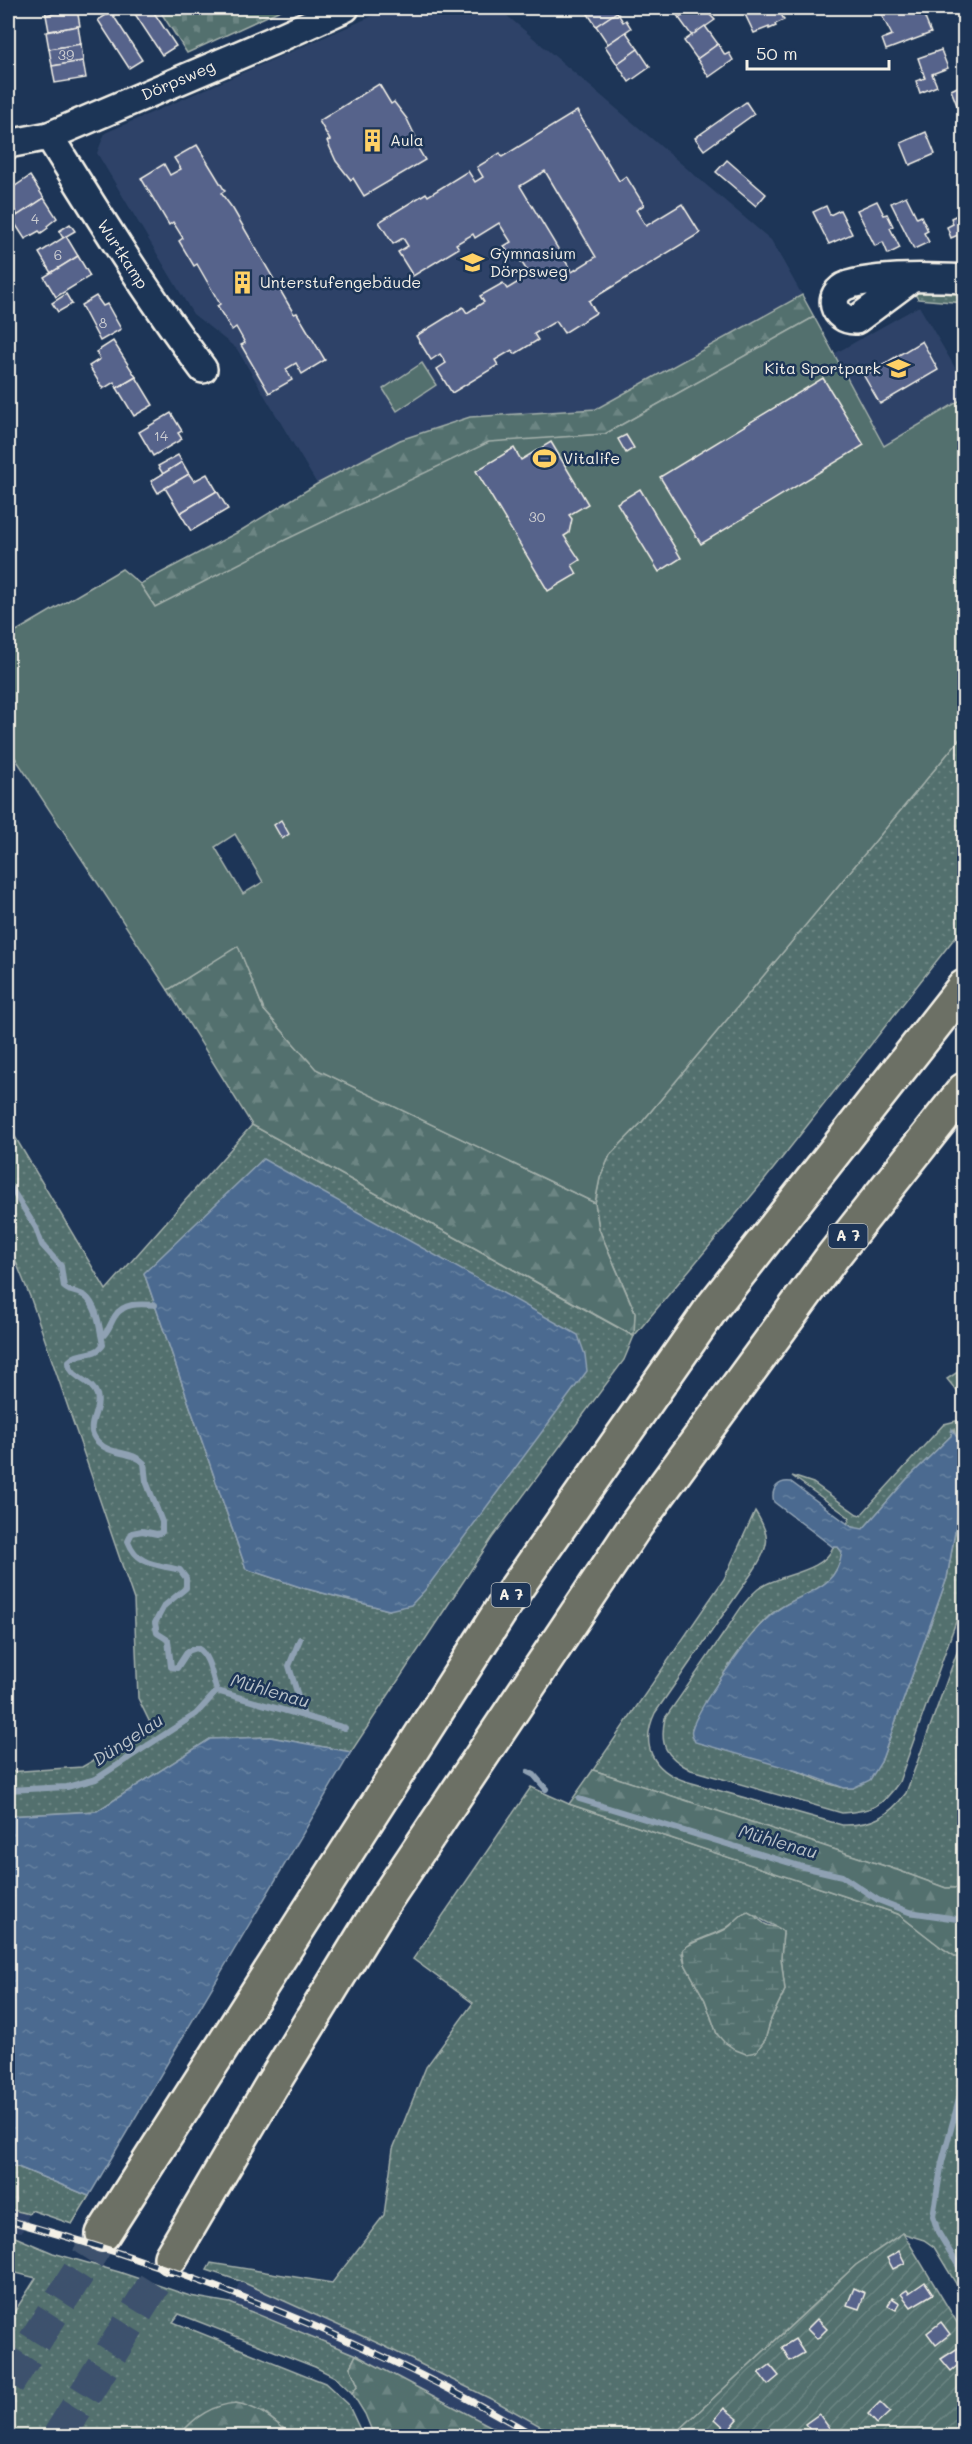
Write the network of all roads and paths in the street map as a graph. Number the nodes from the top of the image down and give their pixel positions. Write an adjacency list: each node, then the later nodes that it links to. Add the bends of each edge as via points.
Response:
1 (345, 8): 2 (street, Dörpsweg)
2 (49, 136): 3 (street, Dörpsweg); 6 (street, Wurtkamp, via 122,255)
3 (8, 144)
4 (910, 279): 5 (street)
5 (964, 279)
6 (203, 369)
7 (964, 987): 9 (highway, A 7, via 714,1305 579,1497 497,1617)
8 (964, 1090): 10 (highway, A 7, via 833,1256 636,1524 382,1905)
9 (103, 2234)
10 (171, 2258)

